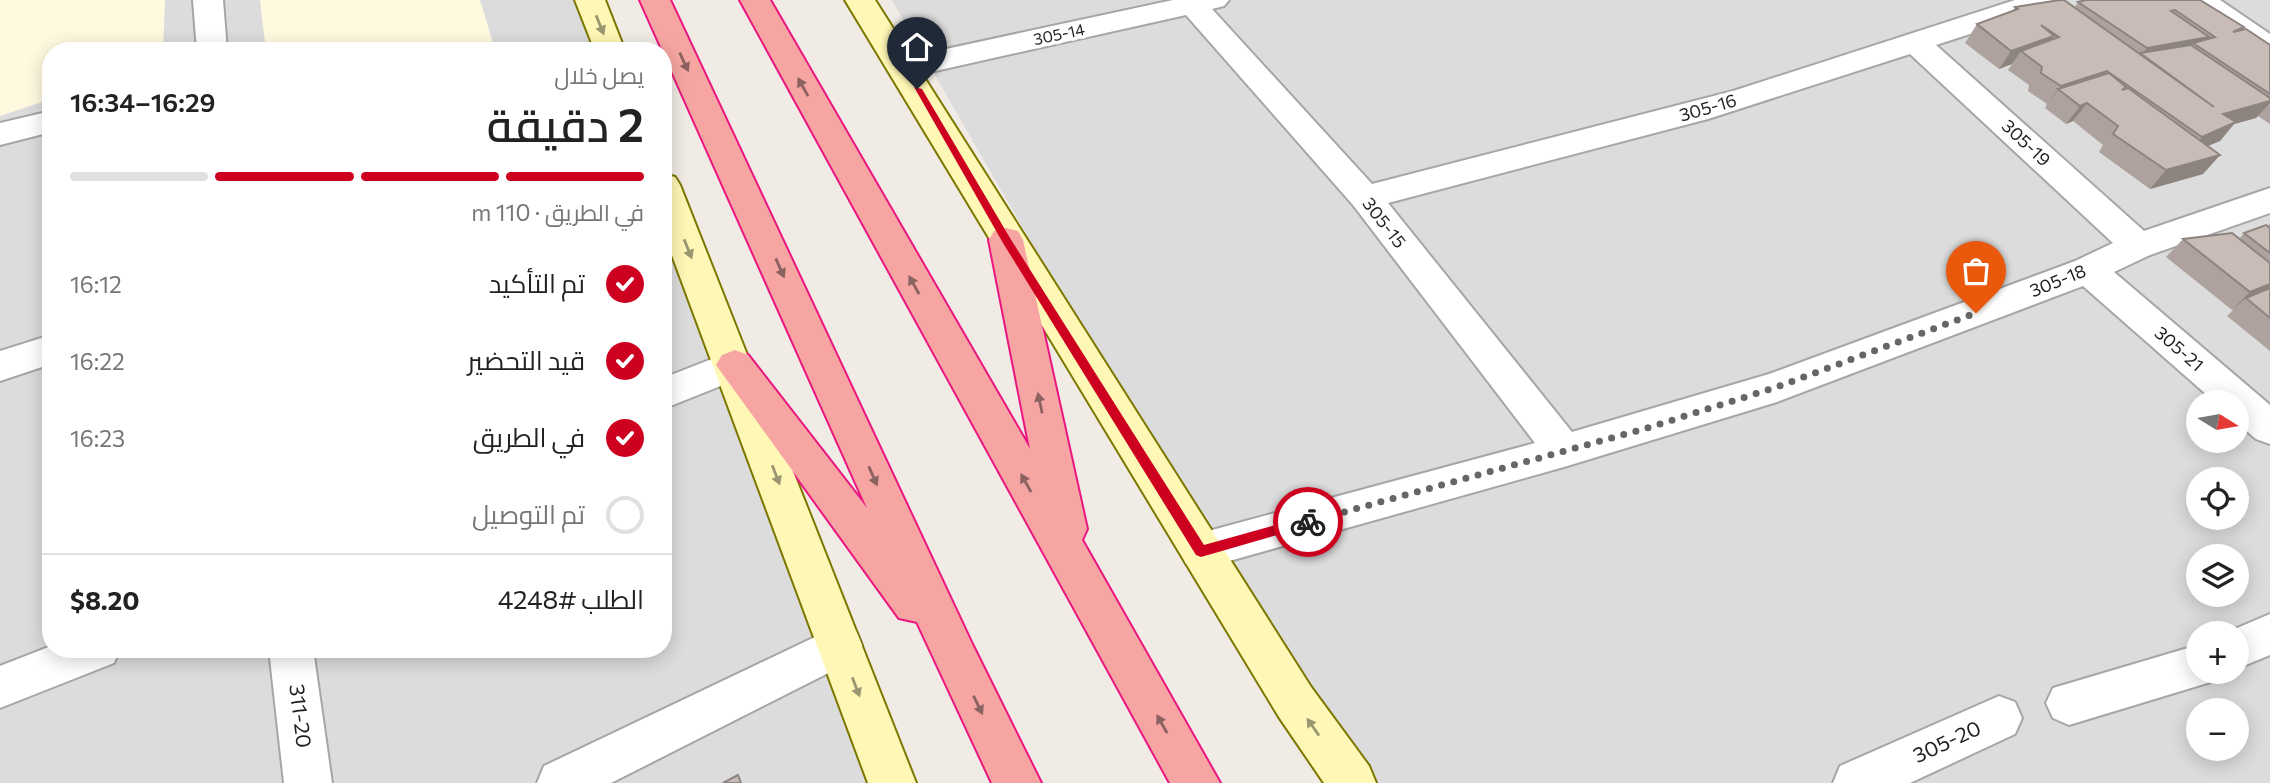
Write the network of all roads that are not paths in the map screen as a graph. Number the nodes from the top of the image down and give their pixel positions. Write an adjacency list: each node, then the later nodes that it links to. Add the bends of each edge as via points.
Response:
1 (208, 0): 10 (street)
2 (590, 0): 11 (main road, one-way to 11)
3 (655, 0): 35 (highway, one-way to 35)
4 (755, 0): 29 (highway, one-way to 4)
5 (860, 0): 13 (main road)
6 (2201, 0): 12 (street)
7 (1198, 2): 13 (street, 305-14); 16 (street, 305-15)
8 (2024, 3): 9 (street, 305-16)
9 (1914, 41): 16 (street, 305-16, via 1720,105); 20 (street, 305-19)
10 (211, 42)
11 (606, 42)
12 (2270, 48)
13 (904, 68): 19 (main road)
14 (42, 123): 15 (street)
15 (0, 134)
16 (1365, 197): 27 (street, 305-15)
17 (2270, 200): 20 (street, 305-18)
18 (672, 208): 23 (main road, one-way to 23)
19 (1006, 240): 28 (main road); 29 (highway, one-way to 19)
20 (2138, 246): 21 (street, 305-18)
21 (2088, 270): 26 (street, 305-21); 27 (street, 305-18, via 1777,387)
22 (42, 352): 24 (street)
23 (735, 365): 25 (street); 32 (main road, one-way to 32); 35 (highway)
24 (0, 366)
25 (672, 390)
26 (2270, 428)
27 (1564, 451): 28 (street, 305-18)
28 (1201, 551): 45 (main road, one-way to 28, via 1294,702)
29 (1073, 566): 44 (highway, one-way to 29)
30 (2270, 634): 31 (street)
31 (2249, 643)
32 (840, 645): 41 (street); 42 (main road, one-way to 42)
33 (75, 658): 37 (street)
34 (292, 658): 40 (street, 311-20)
35 (956, 659): 43 (highway, one-way to 43)
36 (2186, 669): 38 (street)
37 (0, 687)
38 (2069, 703)
39 (1999, 718): 46 (street, 305-20)
40 (308, 783)
41 (561, 783)
42 (892, 783)
43 (1017, 783)
44 (1196, 783)
45 (1352, 783)
46 (1857, 783)

